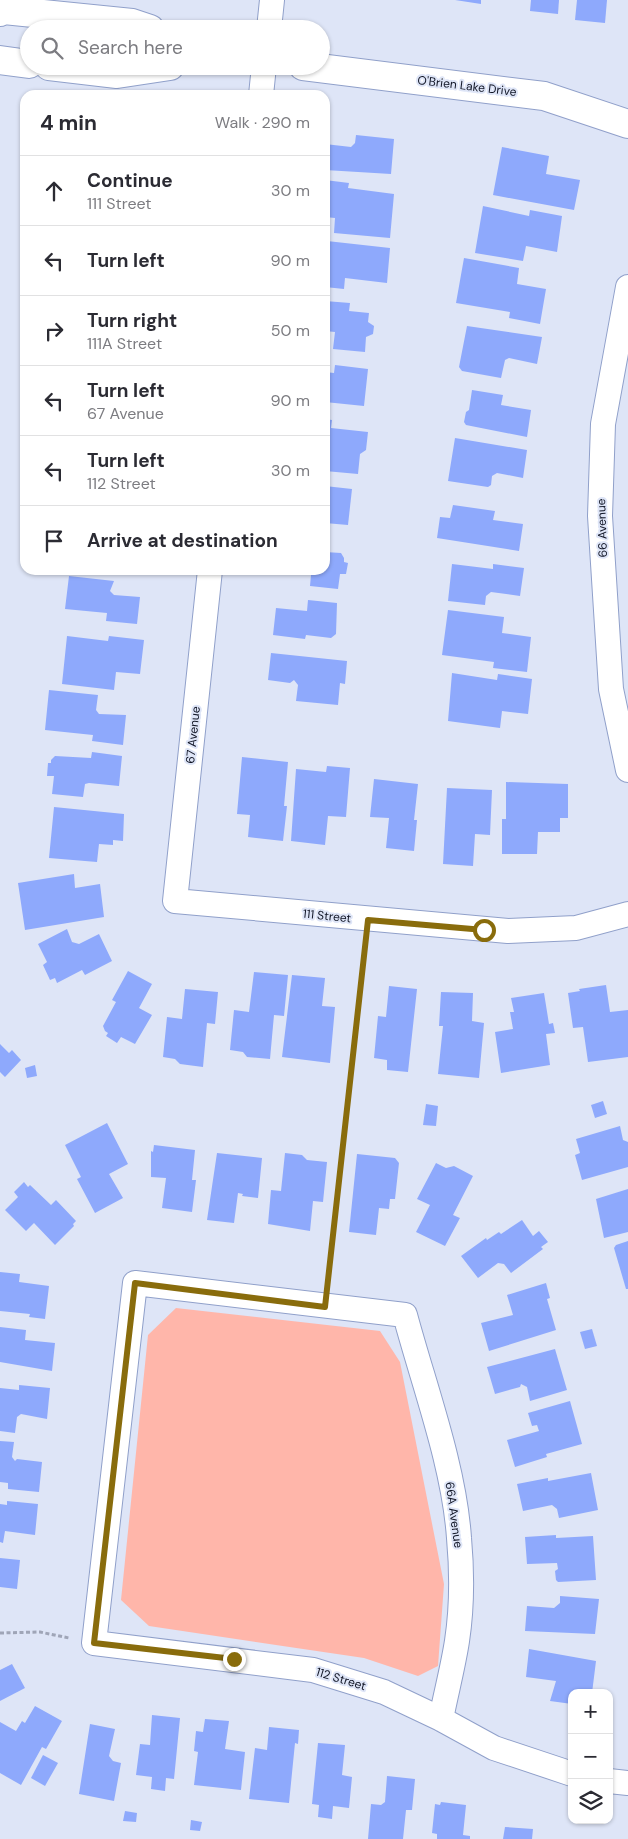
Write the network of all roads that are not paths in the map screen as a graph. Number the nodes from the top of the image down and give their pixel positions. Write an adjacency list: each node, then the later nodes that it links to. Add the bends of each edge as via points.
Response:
1 (272, 0): 4 (street)
2 (0, 12): 3 (street)
3 (102, 20)
4 (269, 20)
5 (0, 60): 6 (street)
6 (20, 63)
7 (330, 69): 10 (street, O'Brien Lake Drive, via 544,96)
8 (263, 75): 9 (street)
9 (262, 90)
10 (628, 124)
11 (628, 287): 13 (street, 66 Avenue, via 603,424 600,516 610,689)
12 (209, 575): 14 (street, 67 Avenue)
13 (628, 770)
14 (175, 901): 15 (street, 111 Street, via 508,932 576,928)
15 (628, 914)
16 (405, 1315): 17 (street, 66A Avenue, via 454,1498 459,1538 457,1640); 17 (street, 112 Street, via 135,1283 94,1643 313,1670 384,1692)
17 (441, 1719): 18 (street, 112 Street, via 494,1748)
18 (568, 1773)
19 (613, 1782): 20 (street)
20 (628, 1783)

